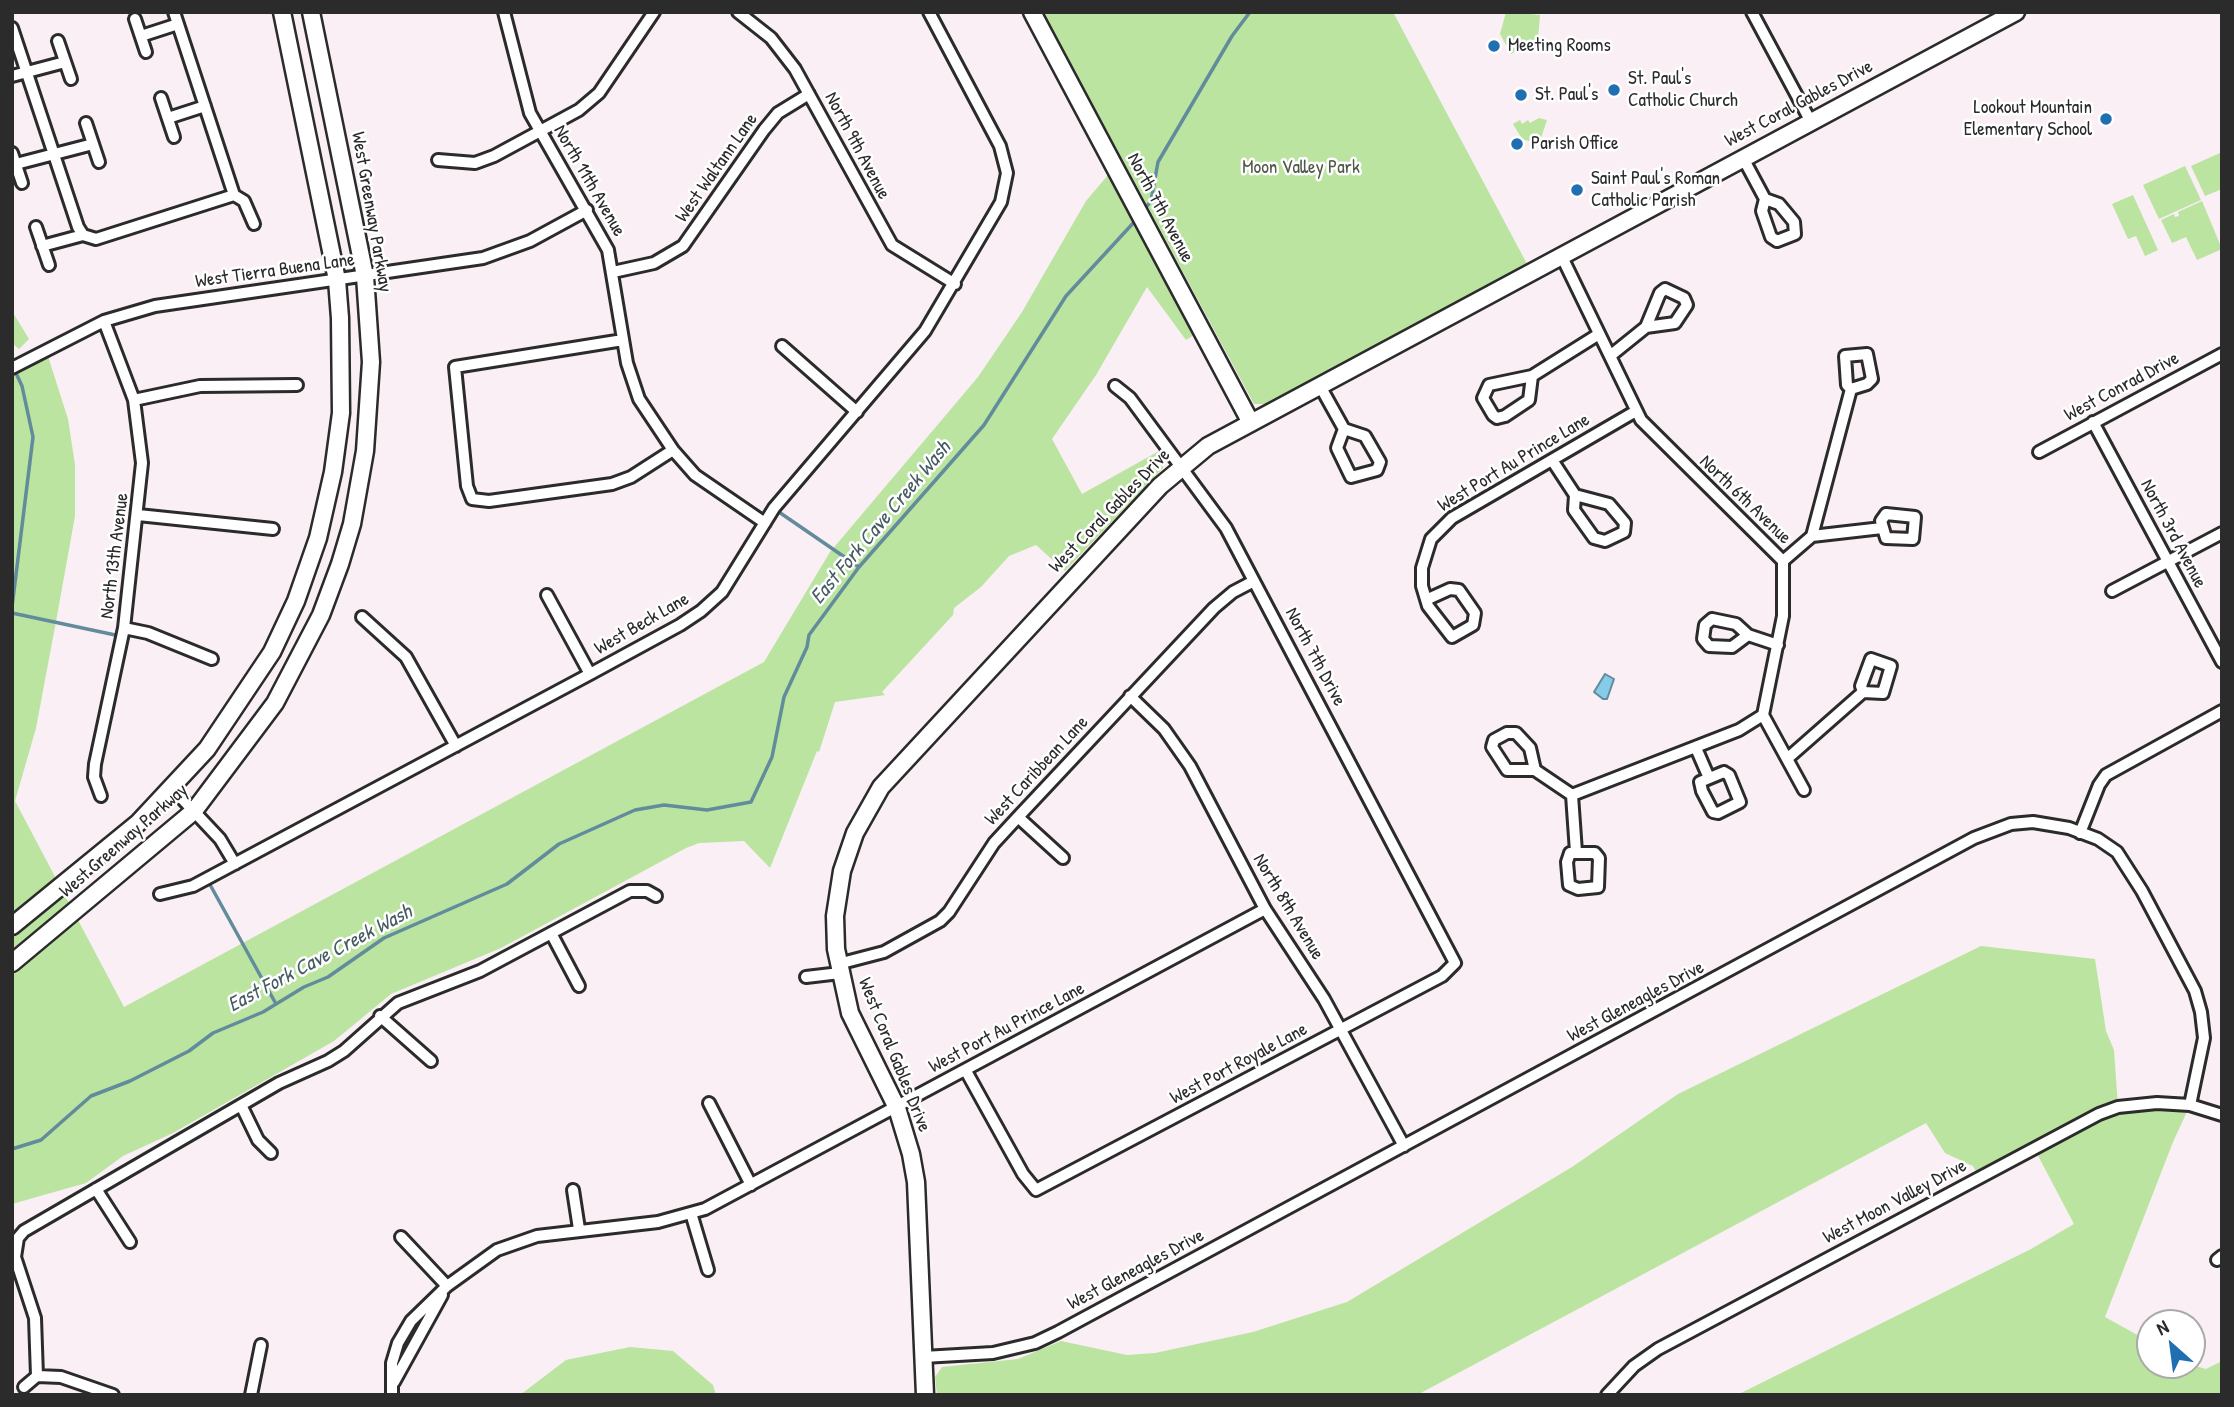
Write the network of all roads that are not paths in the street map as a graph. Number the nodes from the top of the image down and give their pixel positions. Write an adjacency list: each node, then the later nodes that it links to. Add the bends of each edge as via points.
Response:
1 (174, 12): 12 (street)
2 (282, 12): 47 (street, West Greenway Parkway)
3 (311, 12): 46 (street, West Greenway Parkway)
4 (504, 12): 27 (street, North 11th Avenue, via 525,101)
5 (654, 12): 27 (street, via 599,93)
6 (929, 12): 48 (street, West Beck Lane, via 1000,146 1007,173 1000,202)
7 (1032, 12): 66 (street, North 7th Avenue)
8 (1752, 12): 25 (street)
9 (2016, 12): 25 (street, West Coral Gables Drive)
10 (744, 14): 21 (street, North 9th Avenue, via 784,53)
11 (135, 19): 14 (street)
12 (178, 24): 14 (street); 23 (street)
13 (12, 28): 18 (street)
14 (141, 36): 16 (street)
15 (58, 41): 17 (street)
16 (146, 52)
17 (65, 62): 18 (street); 20 (street)
18 (27, 72): 19 (street); 30 (street)
19 (12, 76)
20 (71, 79)
21 (809, 94): 45 (street, West Waltann Lane, via 783,109 764,130 683,246 654,263); 48 (street, North 9th Avenue, via 892,245)
22 (161, 98): 24 (street)
23 (205, 106): 24 (street); 36 (street)
24 (168, 118): 28 (street)
25 (1811, 122): 31 (street, West Coral Gables Drive)
26 (86, 123): 29 (street)
27 (541, 132): 33 (street, via 475,163); 38 (street, North 11th Avenue)
28 (174, 137)
29 (93, 144): 30 (street); 34 (street)
30 (54, 155): 32 (street); 41 (street)
31 (1743, 158): 37 (street); 43 (street, West Coral Gables Drive)
32 (14, 159): 35 (street)
33 (438, 160)
34 (99, 162)
35 (22, 183)
36 (234, 195): 39 (street, via 244,201); 41 (street, via 96,239)
37 (1765, 199)
38 (587, 211): 45 (street, North 11th Avenue); 46 (street, West Tierra Buena Lane, via 493,255)
39 (254, 224)
40 (36, 227): 42 (street)
41 (83, 234): 42 (street)
42 (42, 246): 44 (street)
43 (1562, 257): 51 (street, North 6th Avenue); 60 (street, West Coral Gables Drive)
44 (49, 265)
45 (614, 272): 52 (street, North 11th Avenue)
46 (365, 276): 47 (street, West Tierra Buena Lane); 105 (street, West Greenway Parkway, via 371,374 368,424 352,524 340,564 316,626 275,703)
47 (337, 280): 49 (street, West Tierra Buena Lane, via 155,306); 101 (street, West Greenway Parkway, via 341,413 318,538 272,652 207,750)
48 (955, 284): 64 (street, West Beck Lane, via 913,347)
49 (104, 321): 56 (street, West Tierra Buena Lane); 62 (street, North 13th Avenue)
50 (1646, 327): 55 (street)
51 (1599, 334): 55 (street, North 6th Avenue); 57 (street)
52 (623, 340): 68 (street, North 11th Avenue, via 634,388); 68 (street, via 455,367 472,499 612,484)
53 (782, 346): 64 (street)
54 (2222, 354): 65 (street, West Conrad Drive)
55 (1610, 356): 63 (street, North 6th Avenue)
56 (12, 368)
57 (1532, 376): 57 (street, via 1489,385 1483,398 1493,415 1500,418 1529,400)
58 (297, 385): 62 (street, via 200,386)
59 (1115, 386): 71 (street, North 7th Drive, via 1130,398)
60 (1320, 386): 66 (street, West Coral Gables Drive); 67 (street)
61 (1851, 389): 78 (street)
62 (134, 400): 73 (street, North 13th Avenue, via 142,463)
63 (1636, 411): 70 (street, West Port Au Prince Lane); 79 (street, North 6th Avenue, via 1655,438)
64 (857, 412): 74 (street, West Beck Lane)
65 (2093, 422): 69 (street, West Conrad Drive); 80 (street, North 3rd Avenue)
66 (1251, 423): 71 (street, West Coral Gables Drive)
67 (1344, 429): 67 (street, via 1337,448 1351,477 1377,470 1380,462 1365,436)
68 (673, 450): 74 (street, North 11th Avenue, via 708,486)
69 (2039, 452)
70 (1552, 460): 72 (street); 84 (street, West Port Au Prince Lane, via 1437,531 1423,557 1422,586)
71 (1182, 467): 81 (street, North 7th Drive, via 1216,513); 118 (street, West Coral Gables Drive, via 881,787 855,833 842,872 835,916)
72 (1575, 495): 72 (street, via 1609,504 1625,523 1624,532 1605,541 1594,538 1574,510)
73 (138, 515): 76 (street); 86 (street, North 13th Avenue)
74 (765, 523): 91 (street, West Beck Lane, via 722,592 701,611)
75 (1882, 528): 78 (street)
76 (273, 529)
77 (2222, 533): 80 (street)
78 (1812, 536): 79 (street)
79 (1783, 561): 88 (street, North 6th Avenue)
80 (2168, 562): 82 (street); 90 (street, North 3rd Avenue)
81 (1254, 581): 93 (street, West Caribbean Lane, via 1223,599); 117 (street, North 7th Drive)
82 (2112, 591)
83 (547, 595): 91 (street)
84 (1428, 598): 84 (street, West Port Au Prince Lane, via 1459,590 1476,620 1452,637 1428,606)
85 (362, 617): 96 (street, via 406,657)
86 (124, 628): 89 (street, via 149,633); 104 (street, North 13th Avenue, via 95,764)
87 (1748, 635): 88 (street)
88 (1778, 645): 95 (street, North 6th Avenue)
89 (212, 659)
90 (2222, 662)
91 (590, 674): 96 (street, West Beck Lane)
92 (1863, 692): 98 (street)
93 (1130, 696): 106 (street, West Caribbean Lane); 113 (street, North 8th Avenue, via 1164,729 1189,766)
94 (2222, 711): 107 (street, via 2106,775)
95 (1763, 715): 97 (street); 98 (street)
96 (456, 746): 110 (street, West Beck Lane)
97 (1696, 748): 100 (street); 103 (street)
98 (1788, 758): 102 (street)
99 (1535, 770): 99 (street, via 1533,752 1516,733 1494,740 1492,747 1507,770); 103 (street)
100 (1709, 778)
101 (173, 789): 105 (street); 114 (street, West Greenway Parkway)
102 (1804, 790)
103 (1572, 795): 108 (street)
104 (101, 796)
105 (194, 811): 110 (street); 116 (street, West Greenway Parkway)
106 (1018, 817): 109 (street); 118 (street, West Caribbean Lane, via 994,843 940,921 884,952)
107 (2080, 833): 127 (street, West Gleneagles Drive, via 2117,852 2195,992 2204,1038); 130 (street, West Gleneagles Drive, via 2033,822 2011,824 1974,838)
108 (1576, 852)
109 (1063, 859)
110 (235, 864): 111 (street, West Beck Lane, via 180,891)
111 (160, 894)
112 (656, 896): 115 (street, via 630,891)
113 (1265, 909): 122 (street, North 8th Avenue); 124 (street, West Port Au Prince Lane)
114 (12, 926)
115 (551, 933): 120 (street); 121 (street, via 480,971 398,1003)
116 (12, 963)
117 (1455, 963): 122 (street, West Port Royale Lane, via 1442,976)
118 (839, 968): 119 (street, West Caribbean Lane); 128 (street, West Coral Gables Drive, via 856,1028)
119 (806, 977)
120 (579, 986)
121 (380, 1016): 123 (street); 126 (street, via 344,1051)
122 (1341, 1029): 124 (street, West Port Royale Lane, via 1036,1191); 130 (street, North 8th Avenue)
123 (431, 1061)
124 (966, 1071): 128 (street, West Port Au Prince Lane)
125 (709, 1104): 132 (street)
126 (241, 1105): 131 (street, via 258,1140); 133 (street)
127 (2190, 1105): 129 (street, West Moon Valley Drive); 150 (street, West Moon Valley Drive, via 2119,1107 2078,1124 1658,1349)
128 (897, 1108): 132 (street, West Port Au Prince Lane); 142 (street, West Coral Gables Drive, via 916,1182)
129 (2222, 1115)
130 (1404, 1146): 142 (street, West Gleneagles Drive, via 1035,1343 993,1353)
131 (271, 1153)
132 (751, 1185): 135 (street, West Port Au Prince Lane)
133 (96, 1189): 138 (street); 143 (street, via 18,1238 15,1257 38,1331)
134 (573, 1190): 136 (street)
135 (691, 1213): 136 (street, West Port Au Prince Lane, via 658,1222); 139 (street)
136 (579, 1229): 140 (street, West Port Au Prince Lane, via 537,1236 497,1250)
137 (401, 1237): 140 (street)
138 (130, 1242)
139 (709, 1270)
140 (447, 1286): 144 (street, West Port Au Prince Lane); 144 (street, West Port Au Prince Lane, via 421,1308 400,1339 392,1363)
141 (261, 1345): 147 (street)
142 (923, 1357): 149 (street, West Coral Gables Drive)
143 (37, 1376): 145 (street); 146 (street, via 75,1379)
144 (394, 1382): 148 (street, West Port Au Prince Lane)
145 (24, 1387)
146 (113, 1395)
147 (251, 1395)
148 (392, 1395)
149 (925, 1395)
150 (1607, 1395)

